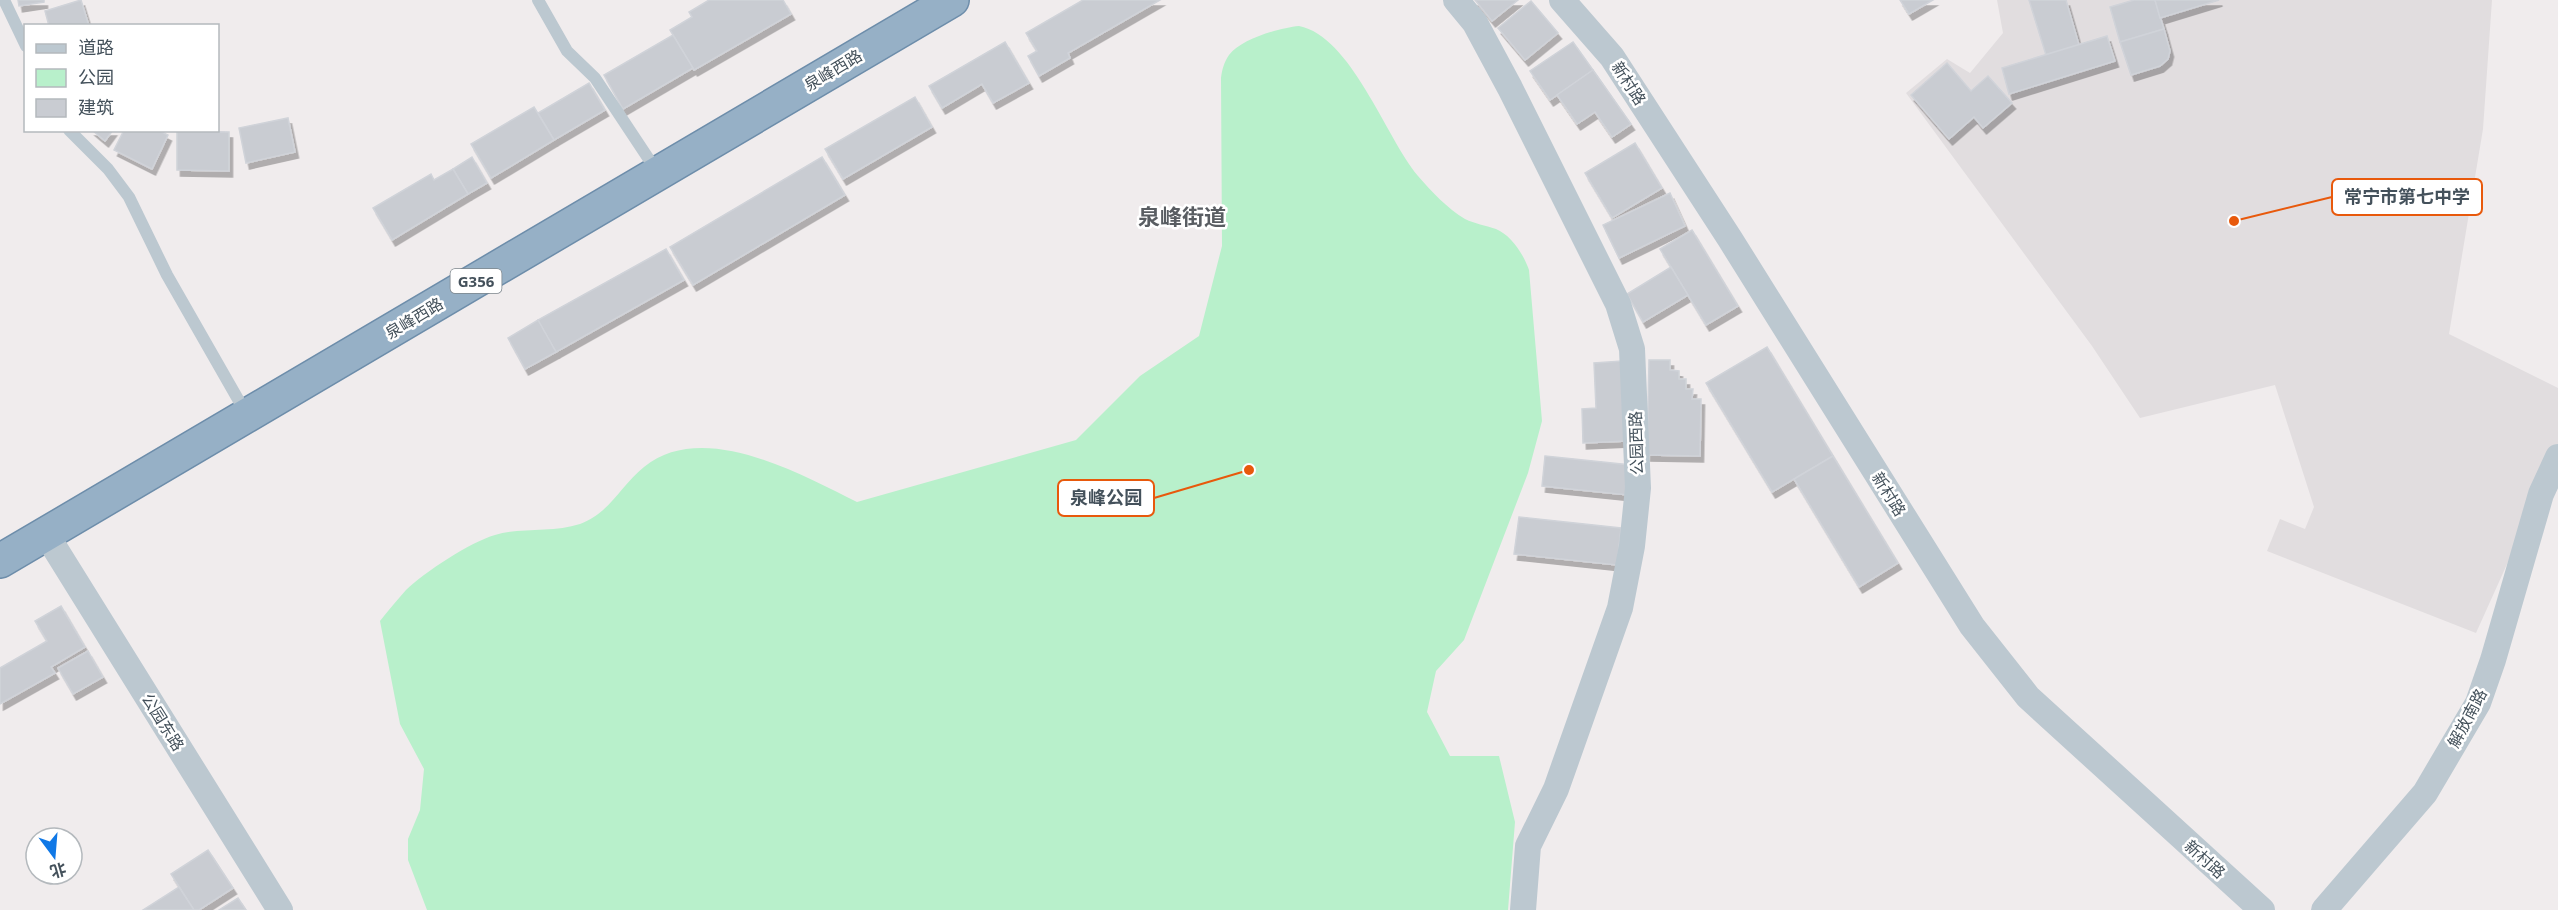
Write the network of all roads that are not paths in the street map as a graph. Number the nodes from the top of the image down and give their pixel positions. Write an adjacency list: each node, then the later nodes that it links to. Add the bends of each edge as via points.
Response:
1 (4, 0): 8 (lane)
2 (538, 0): 10 (lane, via 567,51 595,78)
3 (952, 0): 10 (highway, 泉峰西路 / G356)
4 (1456, 0): 16 (street, 公园西路, via 1475,23 1510,88 1618,304 1632,349 1638,488 1620,608 1556,789 1528,846)
5 (1562, 0): 7 (street, 新村路)
6 (1568, 0): 7 (street, 新村路)
7 (1582, 23): 17 (street, 新村路, via 1612,57 1972,626 2001,665 2037,705)
8 (24, 42)
9 (71, 132): 11 (lane, via 129,197 167,275)
10 (658, 174): 11 (highway, 泉峰西路 / G356)
11 (247, 416): 13 (highway, 泉峰西路 / G356)
12 (2558, 457): 18 (street, 解放南路, via 2541,494 2478,703 2425,793)
13 (46, 534): 14 (highway, 泉峰西路 / G356); 15 (street, 公园东路)
14 (0, 561)
15 (280, 910)
16 (1523, 910)
17 (2262, 910)
18 (2324, 910)

